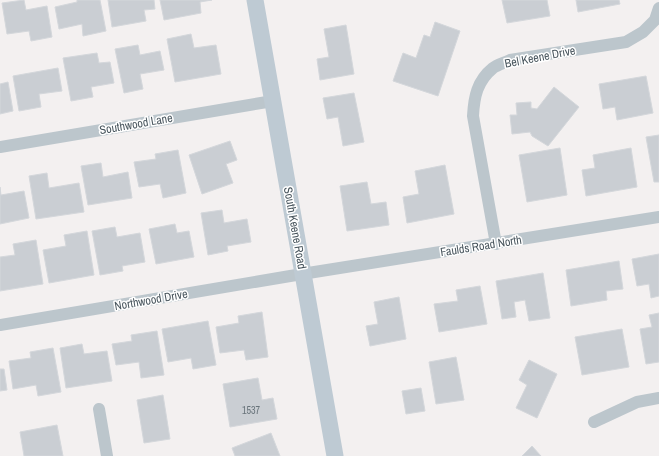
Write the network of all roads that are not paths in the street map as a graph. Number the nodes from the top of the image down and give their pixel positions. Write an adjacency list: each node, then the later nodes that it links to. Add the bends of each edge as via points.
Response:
1 (255, 0): 3 (main road, South Keene Road)
2 (659, 8): 6 (street, Bel Keene Drive, via 655,20 643,32 626,42 510,60 493,68 480,82 474,99 473,116)
3 (273, 101): 4 (street, Southwood Lane); 7 (main road, South Keene Road)
4 (0, 147)
5 (659, 217): 6 (street, Faulds Road North)
6 (496, 244): 7 (street, Faulds Road North)
7 (302, 274): 8 (street, Northwood Drive); 13 (main road, South Keene Road)
8 (0, 325)
9 (659, 398): 11 (street, via 637,402)
10 (99, 409): 12 (street)
11 (594, 422)
12 (107, 456)
13 (334, 456)

